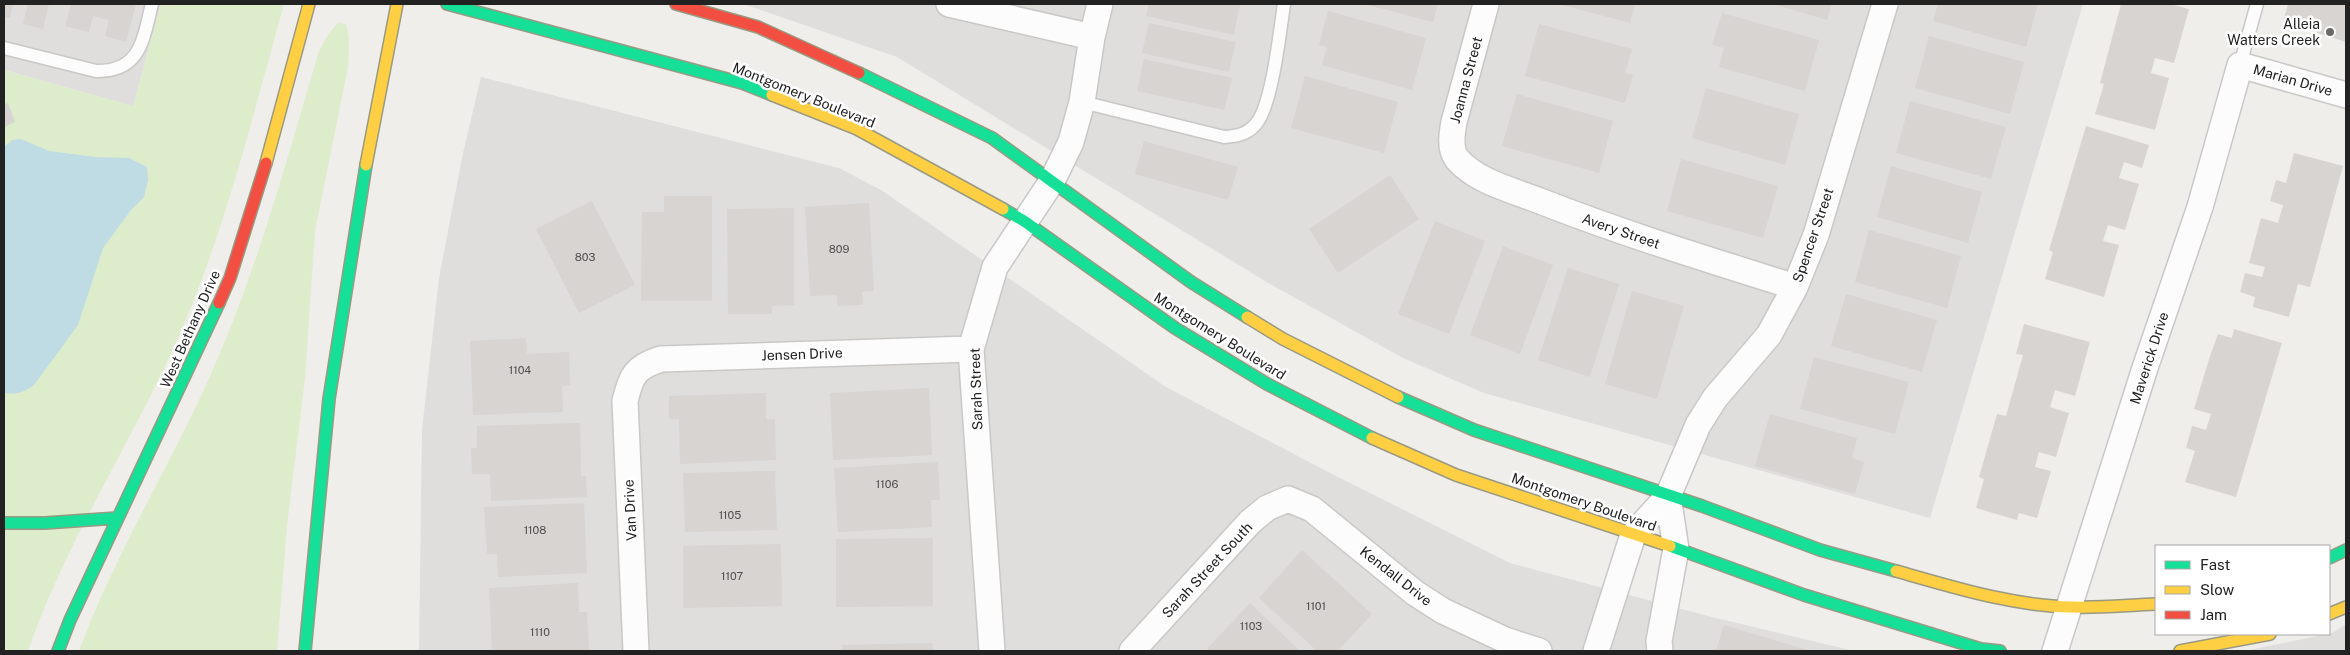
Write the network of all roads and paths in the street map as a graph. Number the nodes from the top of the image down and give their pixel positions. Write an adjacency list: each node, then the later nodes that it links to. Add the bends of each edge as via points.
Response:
1 (152, 4): 13 (lane, via 140,48 133,59 110,72)
2 (309, 4): 25 (street, West Bethany Drive, via 254,205 230,278 176,400)
3 (397, 4): 37 (street, via 368,152 330,399)
4 (447, 4): 19 (street, Montgomery Boulevard, via 742,83 857,130)
5 (676, 4): 18 (street, via 758,28 871,78 992,138)
6 (949, 4): 12 (street)
7 (1100, 4): 12 (street, Sarah Street)
8 (1284, 4): 16 (lane, via 1266,106 1256,124 1241,136 1224,137)
9 (1486, 4): 17 (street, Joanna Street, via 1454,122 1451,141)
10 (1885, 4): 20 (street, Spencer Street, via 1816,235)
11 (2257, 4): 14 (lane)
12 (1092, 37): 16 (street, Sarah Street)
13 (4, 48)
14 (2240, 65): 15 (street, Marian Drive); 32 (street, Maverick Drive, via 2200,206 2145,368)
15 (2346, 96)
16 (1082, 102): 18 (street, Sarah Street, via 1071,142)
17 (1455, 157): 20 (street, Avery Street, via 1471,172 1494,183 1604,226)
18 (1052, 181): 19 (street, Sarah Street); 23 (street, via 1191,282 1283,339 1384,391 1474,430)
19 (1024, 221): 21 (street, Sarah Street, via 995,267); 27 (street, Montgomery Boulevard, via 1175,328 1268,384 1368,437 1459,476)
20 (1795, 287): 23 (street, Spencer Street, via 1769,335 1715,398 1698,425)
21 (971, 349): 22 (street, Jensen Drive, via 661,359); 39 (street, Sarah Street)
22 (636, 370): 38 (street, Van Drive, via 625,401)
23 (1668, 496): 27 (street); 28 (street); 32 (street, via 1820,550 1966,591)
24 (1288, 499): 40 (street, Sarah Street South, via 1267,508 1250,522); 41 (street, Kendall Drive, via 1312,509 1443,612 1505,640)
25 (117, 518): 26 (street); 36 (street, West Bethany Drive)
26 (4, 523)
27 (1633, 535): 28 (street, Montgomery Boulevard); 42 (street)
28 (1676, 549): 43 (street); 44 (street, Montgomery Boulevard, via 1804,595 1981,649)
29 (2346, 550): 30 (street)
30 (2330, 558)
31 (2155, 604): 32 (street)
32 (2071, 607): 45 (street, Maverick Drive)
33 (2346, 607): 34 (street)
34 (2330, 614)
35 (2265, 635): 46 (street)
36 (58, 651)
37 (305, 651)
38 (636, 651)
39 (992, 651)
40 (1132, 651)
41 (1539, 651)
42 (1596, 651)
43 (1660, 651)
44 (2000, 651)
45 (2055, 651)
46 (2180, 651)

